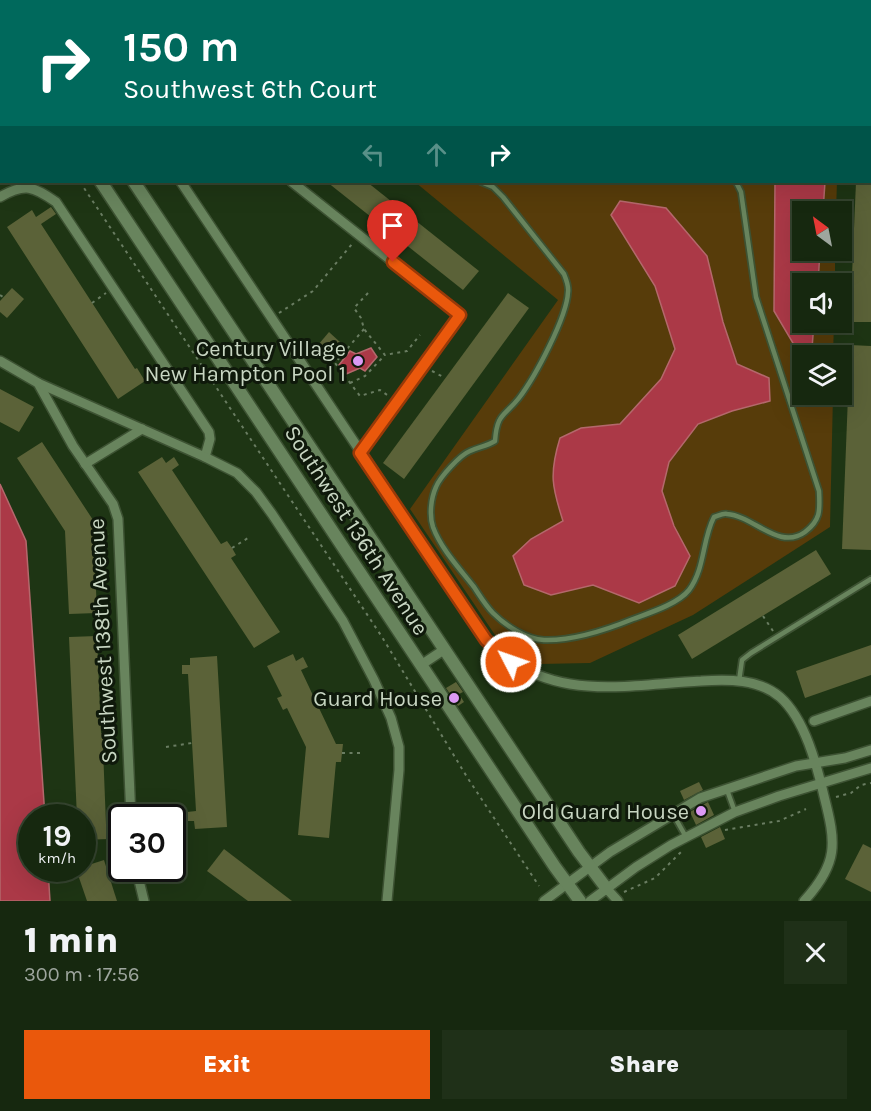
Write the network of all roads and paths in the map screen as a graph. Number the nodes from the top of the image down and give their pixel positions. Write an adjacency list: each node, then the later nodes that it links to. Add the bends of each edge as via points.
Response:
1 (81, 183): 63 (path, via 382,637)
2 (102, 183): 38 (street, Southwest 136th Avenue)
3 (135, 183): 37 (street, Southwest 136th Avenue)
4 (183, 183): 13 (street)
5 (293, 183): 9 (street)
6 (483, 183): 7 (lane, via 503,197 564,274 569,289 560,320 531,379 499,417 495,441 469,451 436,486 432,526 493,613 527,636 544,640 608,628 661,608 688,592 698,575 714,517 726,513 744,518 781,538 799,536 815,524 820,509 819,491 756,297)
7 (736, 183)
8 (0, 197): 10 (street, via 25,187 34,188 56,202)
9 (359, 236): 13 (path, via 313,291); 20 (street, via 460,315)
10 (113, 288): 12 (path); 28 (street, via 208,432)
11 (368, 293): 14 (path, via 354,308)
12 (92, 303)
13 (271, 318): 27 (street)
14 (364, 329): 17 (path); 18 (path)
15 (420, 335): 17 (path, via 407,351)
16 (334, 351): 18 (path)
17 (385, 355): 24 (path, via 365,376)
18 (341, 356): 24 (path, via 335,363)
19 (0, 361): 23 (street, Southwest 138th Avenue)
20 (424, 366): 22 (path); 25 (street)
21 (346, 374): 24 (path)
22 (445, 378)
23 (38, 383): 26 (street); 29 (street, Southwest 138th Avenue)
24 (350, 384): 25 (path, via 360,396 380,390)
25 (397, 402): 27 (street)
26 (142, 429): 28 (street); 29 (street)
27 (360, 453): 39 (street, via 486,640 522,669 547,680 586,687)
28 (206, 457): 67 (street, via 237,473 272,514 343,621 391,718 399,747 399,770)
29 (85, 464): 31 (street, Southwest 138th Avenue, via 113,504)
30 (94, 532): 31 (path)
31 (119, 537): 53 (street, Southwest 138th Avenue)
32 (248, 538): 33 (path)
33 (232, 548)
34 (871, 579): 36 (lane)
35 (763, 616): 36 (path)
36 (776, 637): 39 (lane, via 742,660)
37 (445, 649): 38 (street); 60 (street, Southwest 136th Avenue)
38 (421, 665): 62 (street, Southwest 136th Avenue)
39 (739, 681): 47 (street, via 780,697 801,727)
40 (871, 701): 41 (street)
41 (814, 721)
42 (192, 742): 43 (path)
43 (166, 747)
44 (871, 750): 47 (street)
45 (342, 753): 46 (path)
46 (360, 753)
47 (814, 763): 50 (street); 51 (street)
48 (871, 768): 50 (street)
49 (871, 783): 52 (path)
50 (821, 784): 55 (street); 72 (street, via 832,827 831,859 821,882)
51 (727, 788): 55 (lane); 56 (street)
52 (836, 797)
53 (130, 804)
54 (806, 809): 57 (path, via 779,820)
55 (735, 813): 58 (street)
56 (673, 814): 58 (lane); 60 (street)
57 (722, 831)
58 (686, 837): 64 (street)
59 (685, 849): 65 (path, via 655,878)
60 (590, 867): 62 (street); 64 (street, Southwest 136th Avenue)
61 (139, 882): 66 (street)
62 (567, 884): 68 (street); 69 (street, Southwest 136th Avenue)
63 (538, 886)
64 (608, 889): 70 (street); 71 (street)
65 (624, 892)
66 (144, 901)
67 (387, 901)
68 (544, 901)
69 (580, 901)
70 (590, 901)
71 (618, 901)
72 (804, 901)

